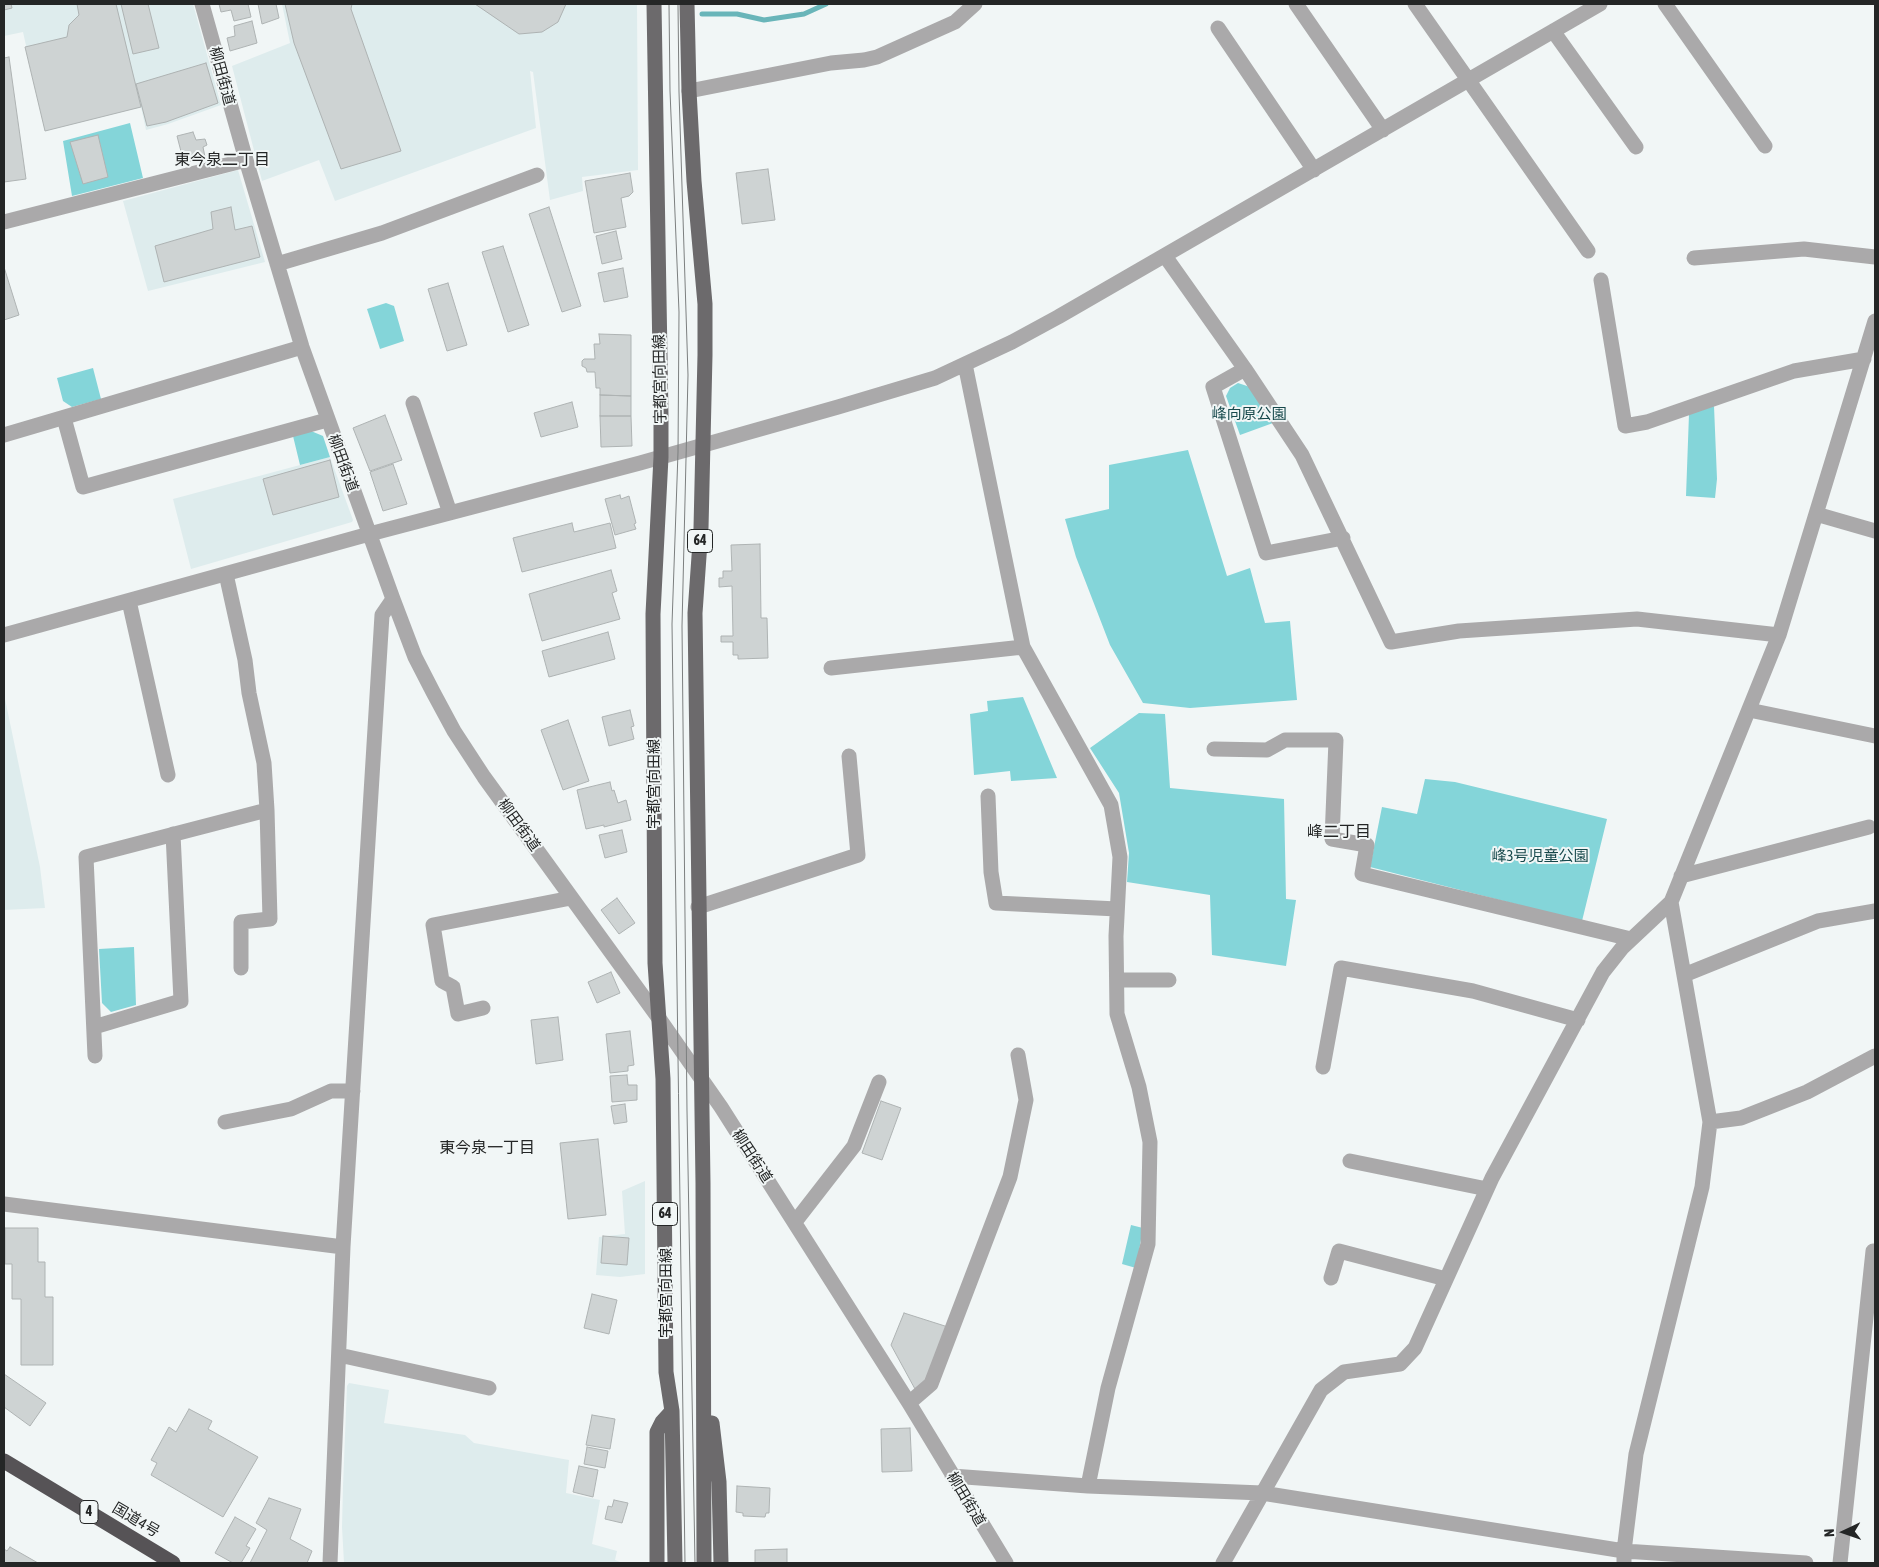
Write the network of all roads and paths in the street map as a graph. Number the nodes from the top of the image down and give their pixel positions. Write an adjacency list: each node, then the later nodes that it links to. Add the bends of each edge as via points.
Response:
1 (202, 4): 16 (street, 柳田街道)
2 (654, 4): 36 (main road, 宇都宮向田線 / 64)
3 (687, 4): 12 (main road, 64)
4 (975, 4): 12 (street, via 955,22 864,60 831,63)
5 (1296, 4): 13 (street)
6 (1415, 4): 11 (street)
7 (1600, 4): 10 (street)
8 (1665, 4): 14 (street)
9 (1218, 28): 17 (street)
10 (1554, 31): 11 (street); 15 (street)
11 (1469, 80): 13 (street); 20 (street)
12 (689, 91): 35 (main road, 64, via 704,304)
13 (1382, 130): 17 (street)
14 (1765, 146)
15 (1636, 147)
16 (246, 160): 19 (street); 24 (street, 柳田街道)
17 (1314, 170): 21 (street)
18 (537, 175): 24 (street, via 382,233)
19 (4, 222)
20 (1588, 251)
21 (1165, 256): 29 (street, via 1012,342); 30 (street)
22 (1875, 257): 23 (street, via 1804,249)
23 (1694, 258)
24 (277, 264): 27 (street, 柳田街道)
25 (1601, 280): 28 (street, via 1625,426 1647,422 1794,371)
26 (1874, 330): 28 (street)
27 (302, 347): 32 (street); 33 (street, 柳田街道)
28 (1864, 359): 38 (street)
29 (965, 364): 35 (street, via 907,387); 47 (street)
30 (1245, 369): 41 (street, via 1302,455); 41 (street, via 1213,387 1266,553)
31 (413, 403): 37 (street)
32 (64, 418): 33 (street, via 83,486); 34 (street)
33 (327, 420): 40 (street, 柳田街道)
34 (4, 435)
35 (704, 445): 36 (street); 61 (main road, 64, via 695,613)
36 (661, 457): 37 (street); 70 (main road, 宇都宮向田線 / 64, via 653,614 654,963)
37 (450, 513): 40 (street)
38 (1816, 514): 39 (street); 46 (street)
39 (1875, 531)
40 (368, 535): 42 (street); 43 (street, 柳田街道)
41 (1343, 538): 46 (street, via 1391,642 1458,631 1637,619)
42 (226, 574): 44 (street); 55 (street, via 264,763)
43 (393, 599): 59 (street, 柳田街道, via 415,656 454,730); 79 (street, via 382,615)
44 (129, 601): 45 (street); 53 (street)
45 (4, 635)
46 (1779, 635): 49 (street)
47 (1023, 647): 48 (street); 62 (street, via 1111,805 1120,857)
48 (831, 668)
49 (1749, 710): 50 (street); 58 (street)
50 (1875, 736)
51 (1214, 750): 64 (street, via 1267,750 1285,740 1336,740 1332,839 1367,845 1362,874)
52 (849, 756): 61 (street, via 858,855)
53 (168, 776)
54 (988, 796): 62 (street, via 991,872 996,903)
55 (267, 810): 57 (street); 65 (street, via 270,919 241,922)
56 (1869, 826): 58 (street)
57 (173, 834): 72 (street, via 181,1001); 72 (street, via 86,858)
58 (1682, 876): 60 (street)
59 (571, 898): 69 (street, via 433,925 442,981 453,987 458,1014); 70 (street, 柳田街道)
60 (1671, 902): 64 (street); 66 (street)
61 (698, 907): 77 (main road, 64)
62 (1117, 909): 67 (street)
63 (1875, 911): 66 (street, via 1818,921)
64 (1631, 939): 71 (street, via 1603,972)
65 (241, 968)
66 (1684, 975): 81 (street)
67 (1117, 980): 68 (street); 97 (street, via 1117,1014 1139,1087 1150,1142 1148,1244 1108,1388)
68 (1169, 980)
69 (483, 1008)
70 (658, 1017): 77 (street, 柳田街道); 94 (main road, 宇都宮向田線 / 64, via 663,1079 666,1372)
71 (1578, 1020): 76 (street, via 1473,991 1341,968); 83 (street)
72 (94, 1027): 74 (street)
73 (1018, 1055): 93 (street, via 1026,1100 1010,1177 931,1384)
74 (95, 1056)
75 (1875, 1056): 81 (street, via 1807,1092 1741,1118)
76 (1323, 1067)
77 (700, 1079): 85 (street, 柳田街道); 91 (main road, 64)
78 (879, 1082): 85 (street, via 854,1146)
79 (353, 1091): 80 (street, via 332,1091 291,1109); 86 (street)
80 (225, 1122)
81 (1710, 1122): 99 (street, via 1702,1187 1636,1454)
82 (1350, 1161): 83 (street)
83 (1488, 1189): 89 (street)
84 (4, 1204): 86 (street)
85 (795, 1222): 93 (street, 柳田街道)
86 (343, 1247): 90 (street)
87 (1875, 1251): 109 (street)
88 (1331, 1278): 89 (street, via 1338,1251)
89 (1446, 1279): 98 (street, via 1415,1348 1400,1364 1344,1372 1321,1390)
90 (339, 1355): 92 (street); 101 (street)
91 (704, 1364): 104 (main road, 64); 105 (main road, via 719,1482)
92 (489, 1388)
93 (909, 1403): 96 (street, 柳田街道)
94 (672, 1411): 102 (main road, via 657,1432); 103 (main road, 宇都宮向田線 / 64)
95 (4, 1461): 100 (highway, 国道4号 / 4)
96 (952, 1476): 97 (street); 106 (street, 柳田街道)
97 (1088, 1486): 98 (street)
98 (1262, 1493): 99 (street); 107 (street)
99 (1624, 1557): 108 (street)
100 (174, 1563)
101 (330, 1563)
102 (657, 1563)
103 (675, 1563)
104 (704, 1563)
105 (721, 1563)
106 (1006, 1563)
107 (1223, 1563)
108 (1806, 1563)
109 (1840, 1563)

